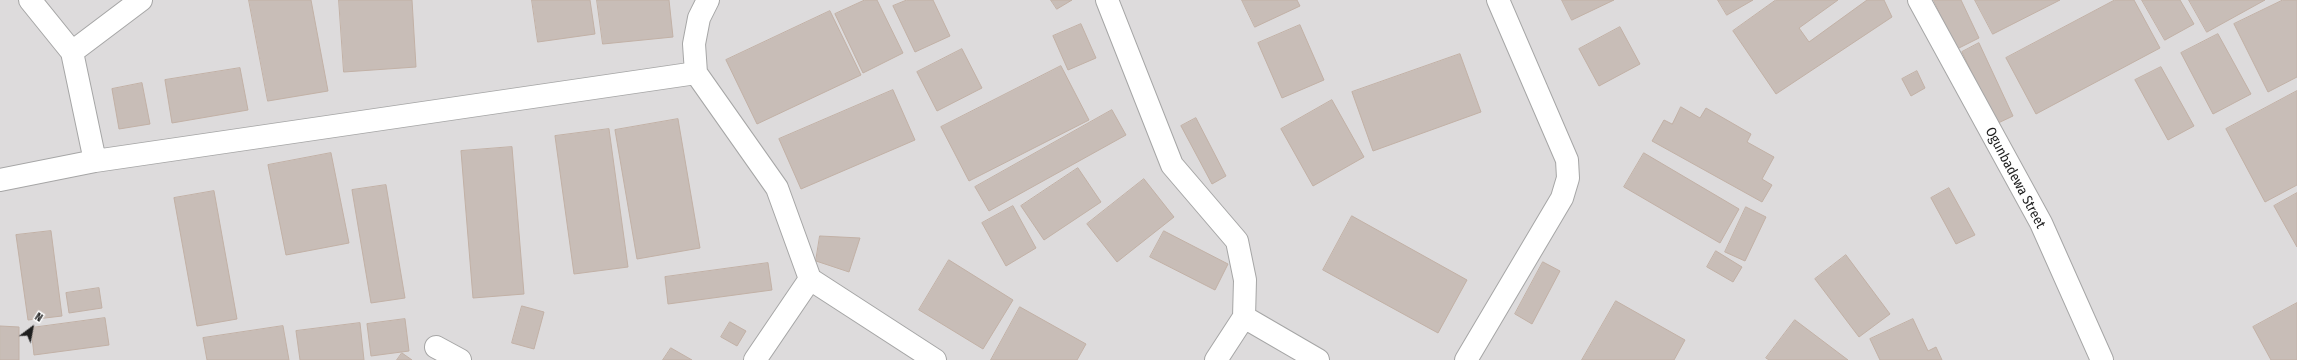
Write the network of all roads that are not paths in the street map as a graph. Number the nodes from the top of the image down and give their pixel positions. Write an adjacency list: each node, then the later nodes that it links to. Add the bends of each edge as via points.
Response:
1 (30, 0): 7 (street)
2 (141, 0): 7 (street)
3 (708, 0): 8 (street, via 699,18 694,44)
4 (1107, 0): 12 (street, via 1172,165 1237,241 1245,280)
5 (1498, 0): 19 (street, via 1567,160 1568,178 1562,198)
6 (1919, 0): 20 (street, Ogunbadewa Street, via 2041,223)
7 (72, 52): 9 (street)
8 (696, 73): 9 (street); 11 (street, via 776,188)
9 (95, 161): 10 (street)
10 (0, 180)
11 (810, 279): 15 (street); 16 (street)
12 (1244, 317): 17 (street); 18 (street)
13 (436, 347): 14 (street)
14 (460, 360)
15 (755, 360)
16 (936, 360)
17 (1216, 360)
18 (1318, 360)
19 (1466, 360)
20 (2102, 360)

